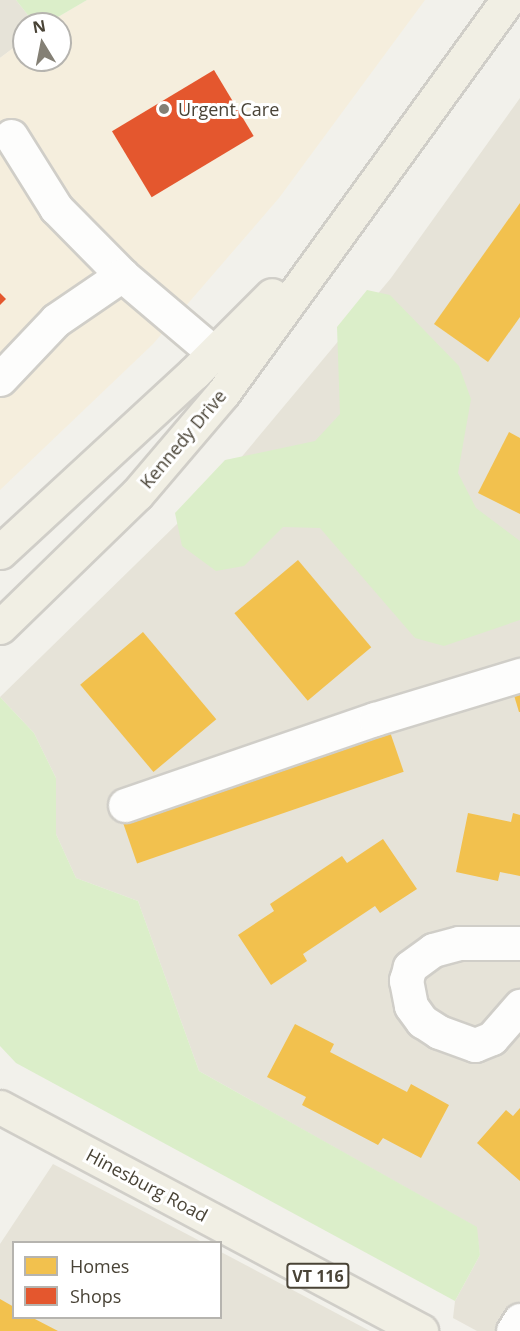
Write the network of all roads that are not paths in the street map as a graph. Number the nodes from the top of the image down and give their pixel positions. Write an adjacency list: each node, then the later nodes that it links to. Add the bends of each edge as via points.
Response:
1 (507, 0): 3 (main road, Kennedy Drive)
2 (11, 136): 4 (lane, via 56,208)
3 (339, 228): 5 (main road, Kennedy Drive); 8 (main road, Kennedy Drive, via 223,393 137,494)
4 (122, 275): 5 (lane); 6 (lane, via 56,320)
5 (214, 353): 7 (main road, Kennedy Drive)
6 (0, 379)
7 (0, 552)
8 (0, 627)
9 (520, 675): 10 (lane, via 375,719)
10 (125, 805)
11 (520, 943): 12 (lane, via 470,942 433,950 410,967 406,980 411,1006 423,1021 439,1032 475,1045 492,1038)
12 (520, 1006)
13 (0, 1107): 15 (main road, Hinesburg Road / VT 116)
14 (520, 1320): 16 (lane)
15 (421, 1331)
16 (513, 1331)

